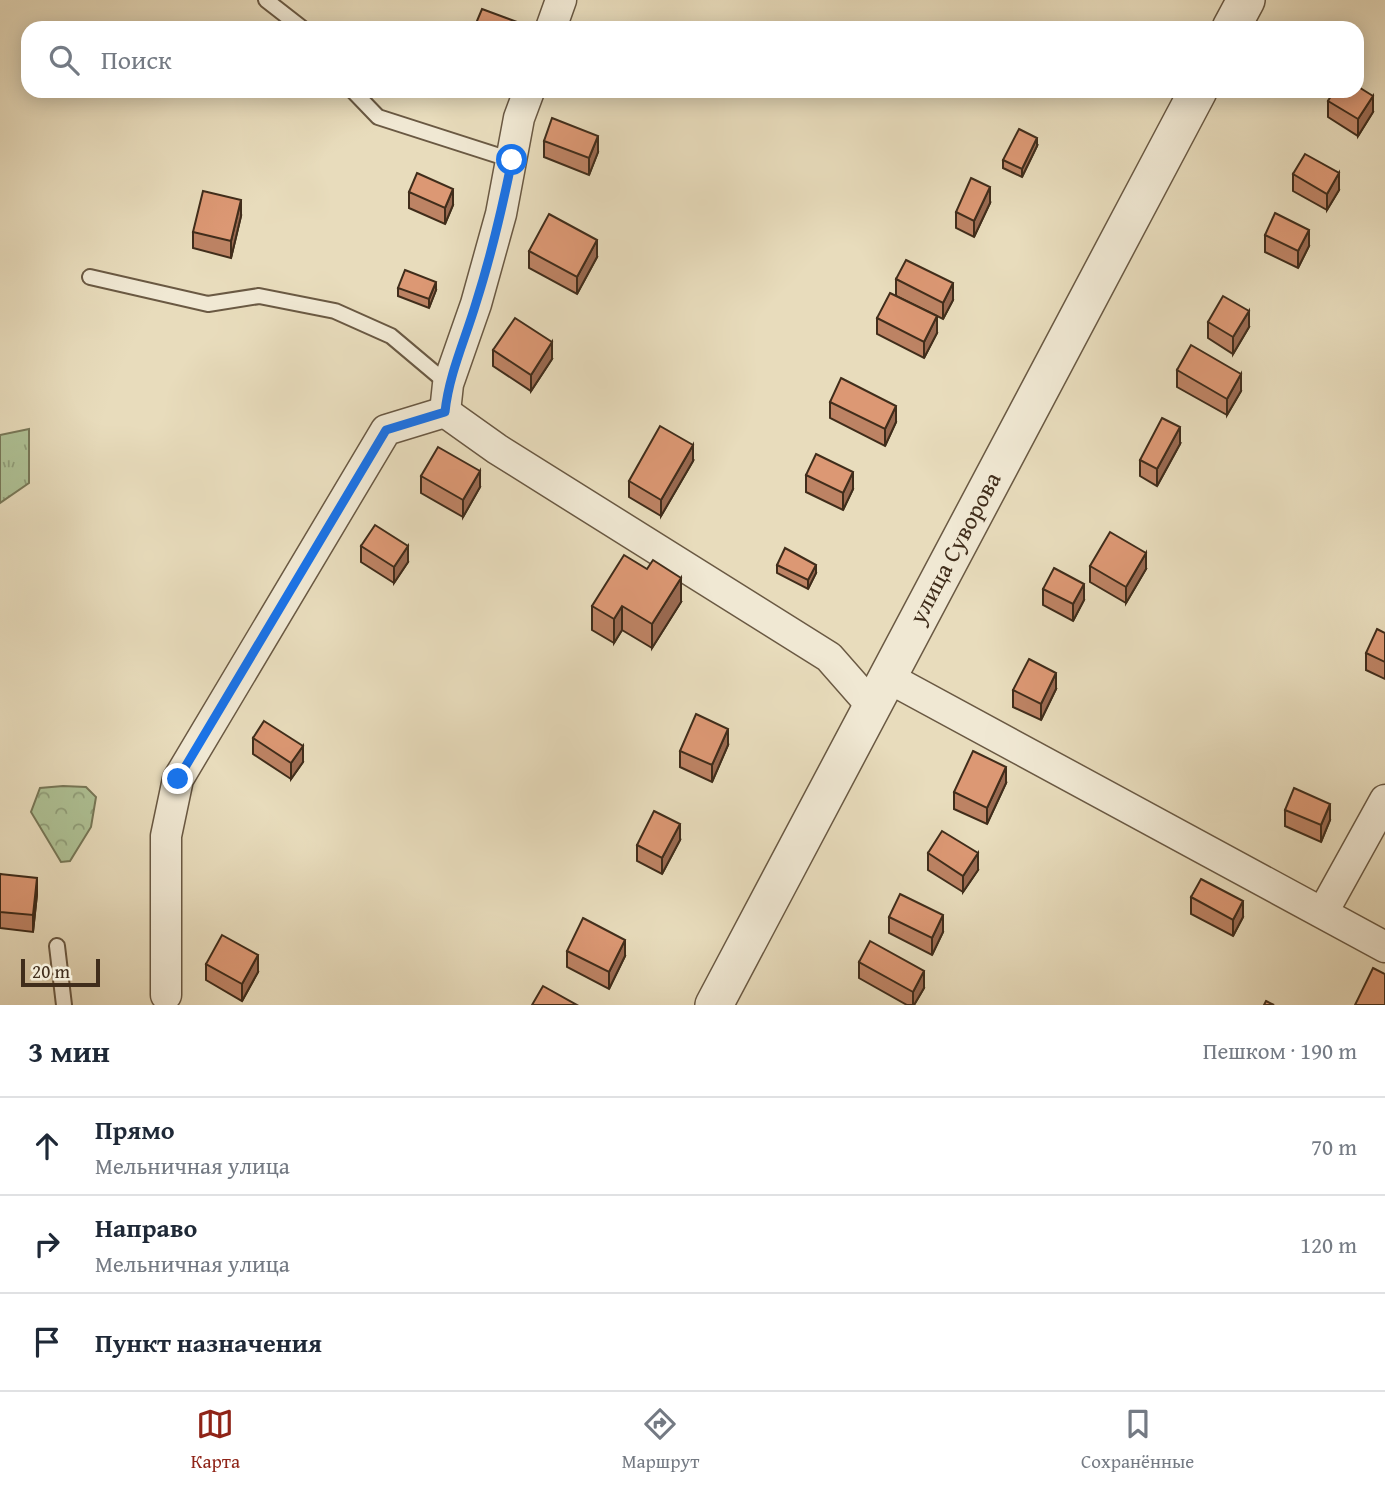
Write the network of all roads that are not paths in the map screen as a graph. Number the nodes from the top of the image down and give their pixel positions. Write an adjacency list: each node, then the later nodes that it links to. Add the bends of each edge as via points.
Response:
1 (266, 0): 4 (lane)
2 (561, 0): 5 (street)
3 (1246, 0): 6 (street)
4 (293, 21)
5 (554, 21)
6 (1235, 21)
7 (360, 98): 10 (lane, via 378,117)
8 (526, 98): 10 (street)
9 (1194, 98): 13 (street, улица Суворова)
10 (512, 160): 12 (street, via 480,291)
11 (90, 277): 12 (lane, via 208,304 259,296 335,311 391,336)
12 (447, 398): 13 (street, via 496,449); 18 (street, via 386,430 178,779 166,836)
13 (879, 691): 15 (street); 20 (street, улица Суворова)
14 (1385, 800): 15 (street)
15 (1323, 912): 17 (street)
16 (57, 946): 19 (lane)
17 (1385, 947)
18 (166, 995)
19 (64, 1005)
20 (714, 1005)

